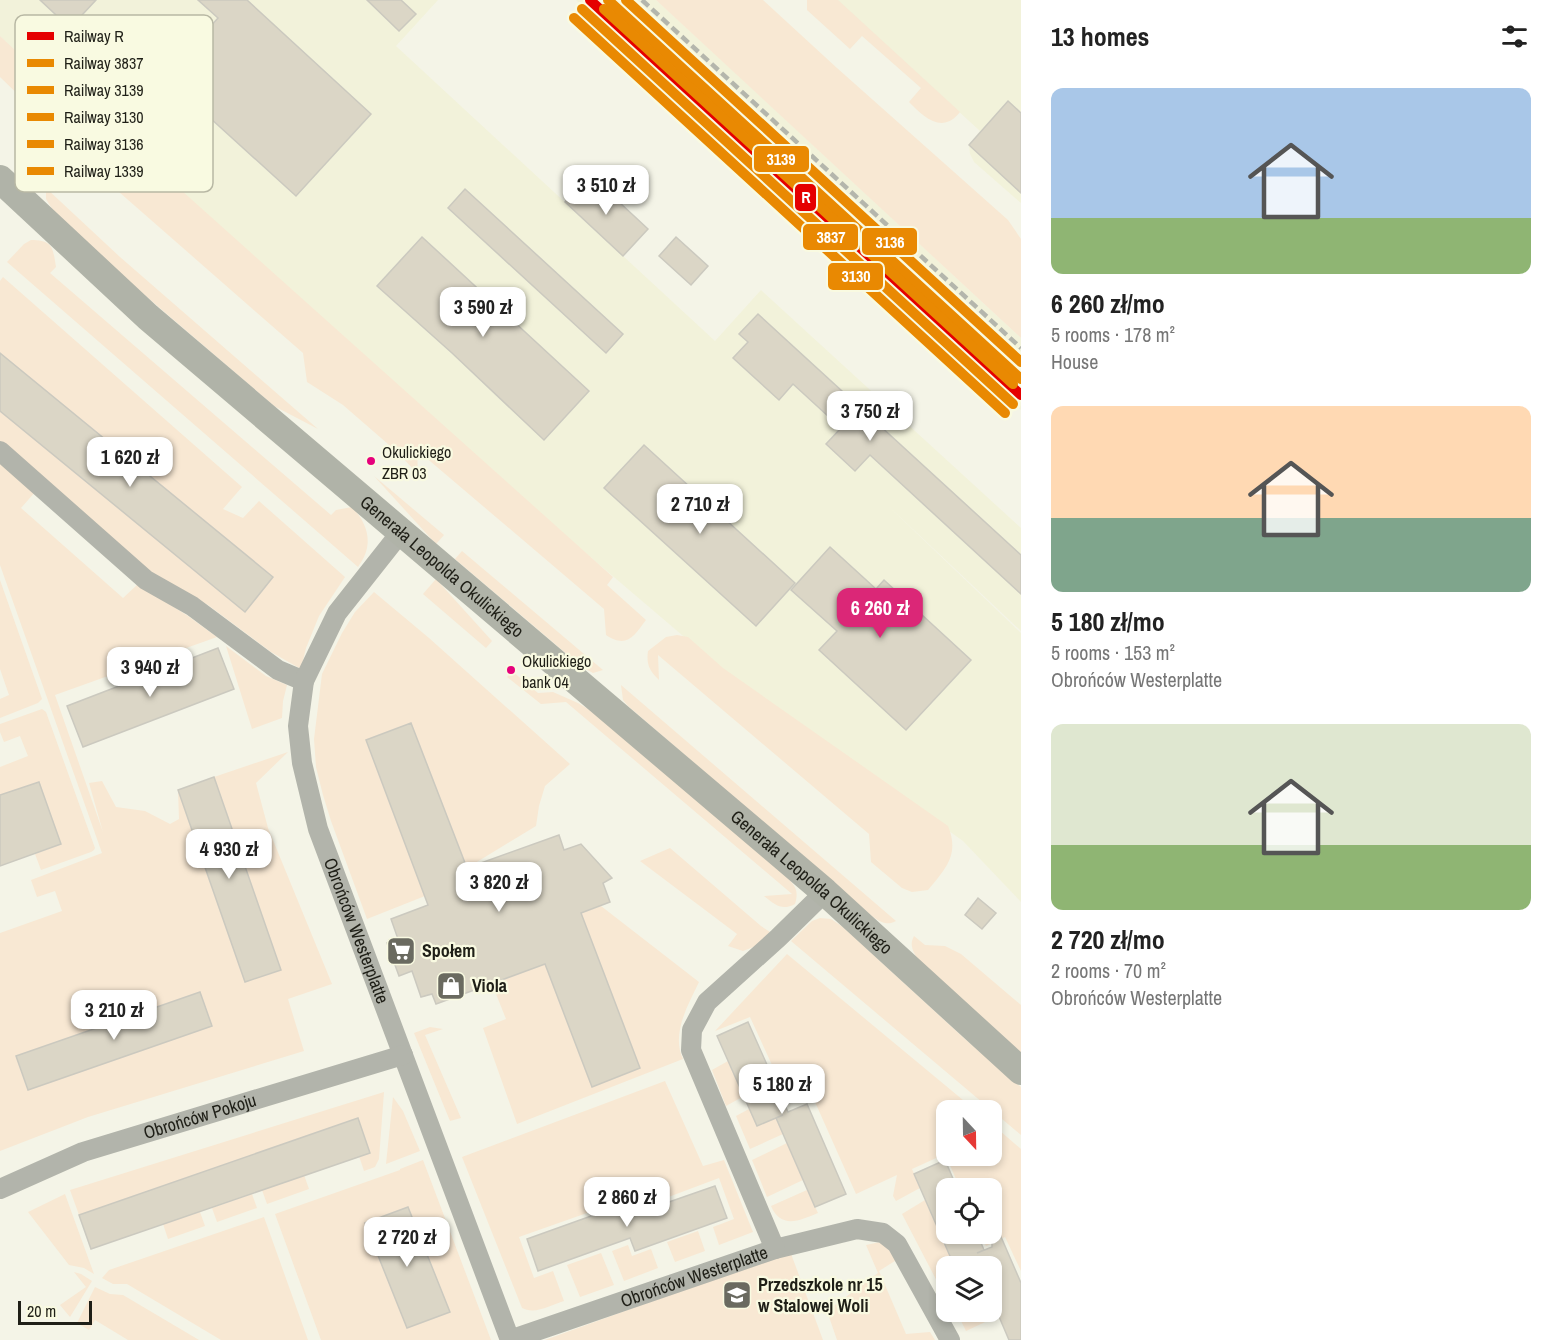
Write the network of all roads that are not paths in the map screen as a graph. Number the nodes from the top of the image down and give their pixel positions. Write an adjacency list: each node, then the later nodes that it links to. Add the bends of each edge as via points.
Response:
1 (0, 179): 3 (street, Generała Leopolda Okulickiego, via 148,317)
2 (0, 451): 4 (street, via 146,580 192,606 278,670)
3 (401, 532): 4 (street, Obrońców Westerplatte, via 338,613); 5 (street, Generała Leopolda Okulickiego)
4 (304, 681): 6 (street, Obrońców Westerplatte, via 298,726 302,763 318,829)
5 (825, 892): 7 (street, Generała Leopolda Okulickiego); 9 (street, Obrońców Westerplatte, via 707,1002 692,1030 691,1050)
6 (403, 1055): 8 (street, Obrońców Pokoju, via 84,1152); 9 (street, Obrońców Westerplatte, via 510,1340)
7 (1021, 1071)
8 (0, 1189)
9 (775, 1249): 10 (street, Obrońców Westerplatte, via 857,1229 883,1233 897,1244)
10 (950, 1340)

